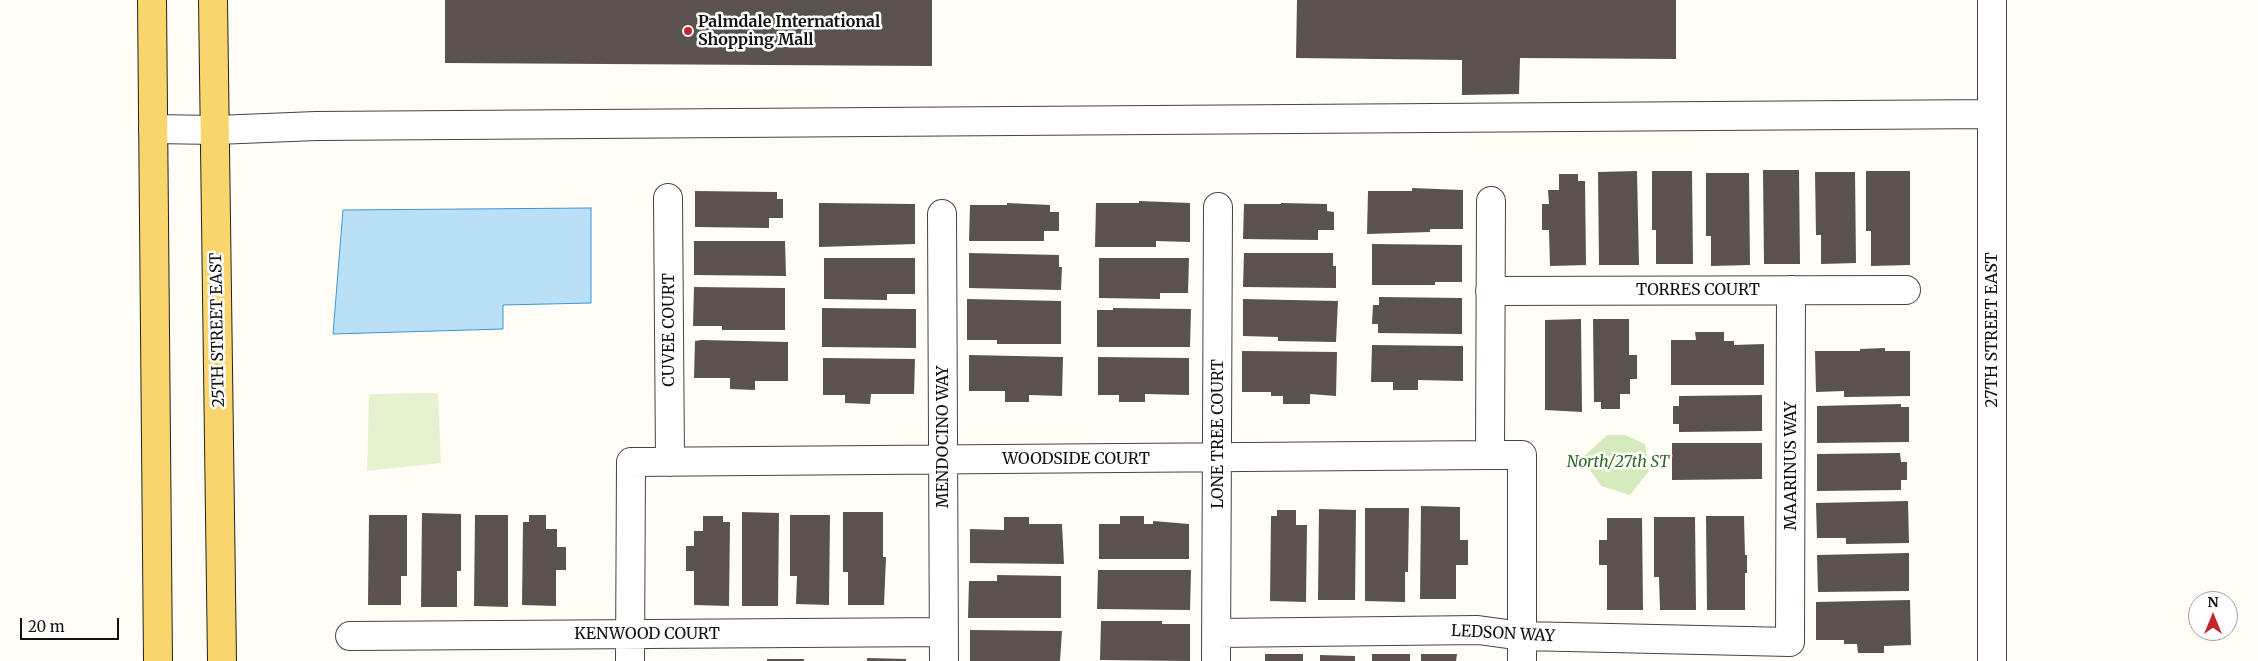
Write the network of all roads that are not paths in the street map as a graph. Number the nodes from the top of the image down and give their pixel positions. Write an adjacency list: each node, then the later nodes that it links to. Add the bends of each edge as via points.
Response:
1 (152, 0): 5 (main road)
2 (213, 0): 6 (main road, 25TH STREET EAST)
3 (1992, 0): 4 (street, 27TH STREET EAST)
4 (1992, 114): 6 (street, via 326,126); 29 (street, 27TH STREET EAST)
5 (153, 129): 6 (street); 24 (main road)
6 (216, 130): 25 (main road, 25TH STREET EAST)
7 (668, 198): 17 (street, CUVEE COURT)
8 (1491, 200): 13 (street)
9 (1218, 207): 15 (street, LONE TREE COURT)
10 (942, 214): 16 (street, MENDOCINO WAY)
11 (1791, 290): 12 (street, TORRES COURT); 13 (street, TORRES COURT); 22 (street, MAARINUS WAY)
12 (1906, 290)
13 (1490, 291): 14 (street)
14 (1490, 456): 15 (street, WOODSIDE COURT); 23 (street, WOODSIDE COURT, via 1522,456)
15 (1218, 458): 16 (street, WOODSIDE COURT); 19 (street, LONE TREE COURT)
16 (944, 460): 17 (street, WOODSIDE COURT); 18 (street, MENDOCINO WAY)
17 (670, 462): 20 (street, WOODSIDE COURT, via 631,462)
18 (944, 632): 20 (street, KENWOOD COURT); 27 (street, MENDOCINO WAY)
19 (1216, 633): 23 (street, LEDSON WAY, via 1478,630); 28 (street, LONE TREE COURT)
20 (630, 634): 21 (street, KENWOOD COURT); 26 (street)
21 (350, 636)
22 (1790, 642): 23 (street, LEDSON WAY)
23 (1522, 648)
24 (158, 661)
25 (222, 661)
26 (630, 661)
27 (944, 661)
28 (1216, 661)
29 (1992, 661)

